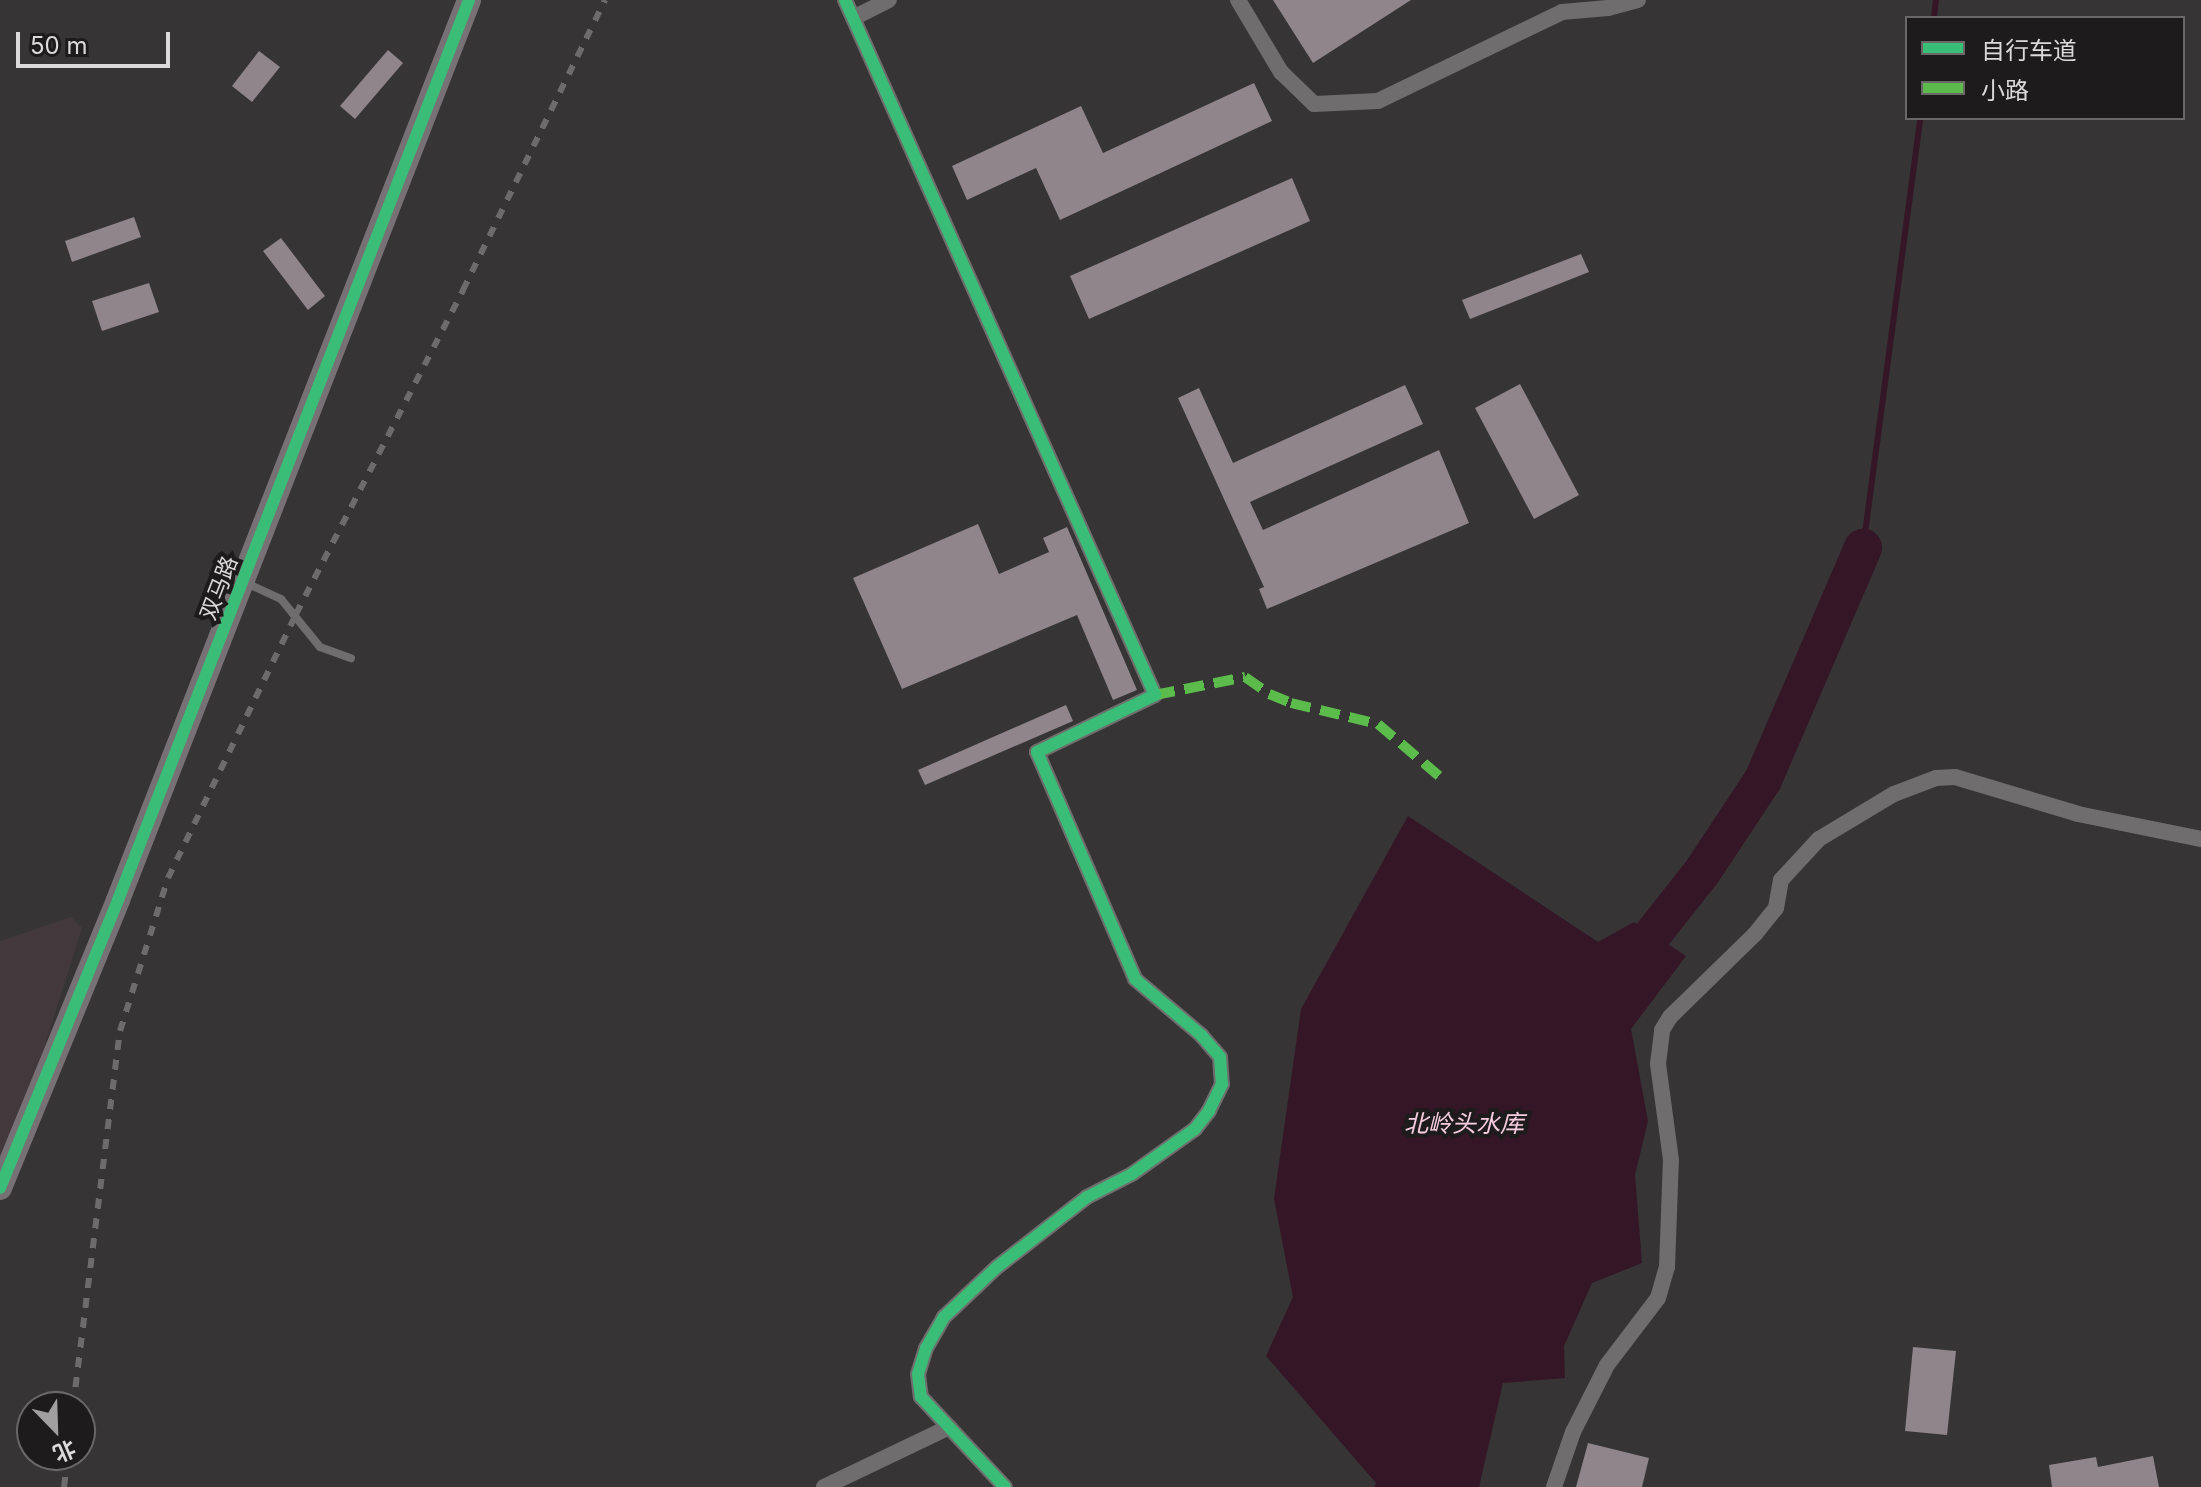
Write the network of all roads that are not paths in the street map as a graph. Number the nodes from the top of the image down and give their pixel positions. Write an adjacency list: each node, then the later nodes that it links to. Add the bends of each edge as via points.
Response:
1 (469, 0): 7 (street, 双马路)
2 (845, 0): 6 (street)
3 (889, 0): 6 (street)
4 (1238, 0): 5 (street, via 1281,72 1314,104 1378,101 1562,12)
5 (1638, 0)
6 (853, 18): 11 (street, via 1155,695 1037,752 1135,979 1220,1057 1222,1084 1195,1129 1132,1174 1087,1197 997,1267 944,1317 918,1374 921,1397)
7 (243, 581): 8 (lane, via 281,599 320,647); 10 (street, 双马路)
8 (351, 658)
9 (2201, 839): 14 (street, via 2078,814 1955,777 1936,778 1894,794 1819,839 1781,880 1776,908 1755,934 1662,1030 1658,1064 1671,1160 1667,1267 1658,1298 1607,1365 1573,1432)
10 (0, 1188)
11 (949, 1427): 12 (street); 13 (street)
12 (824, 1487)
13 (1005, 1487)
14 (1554, 1487)

